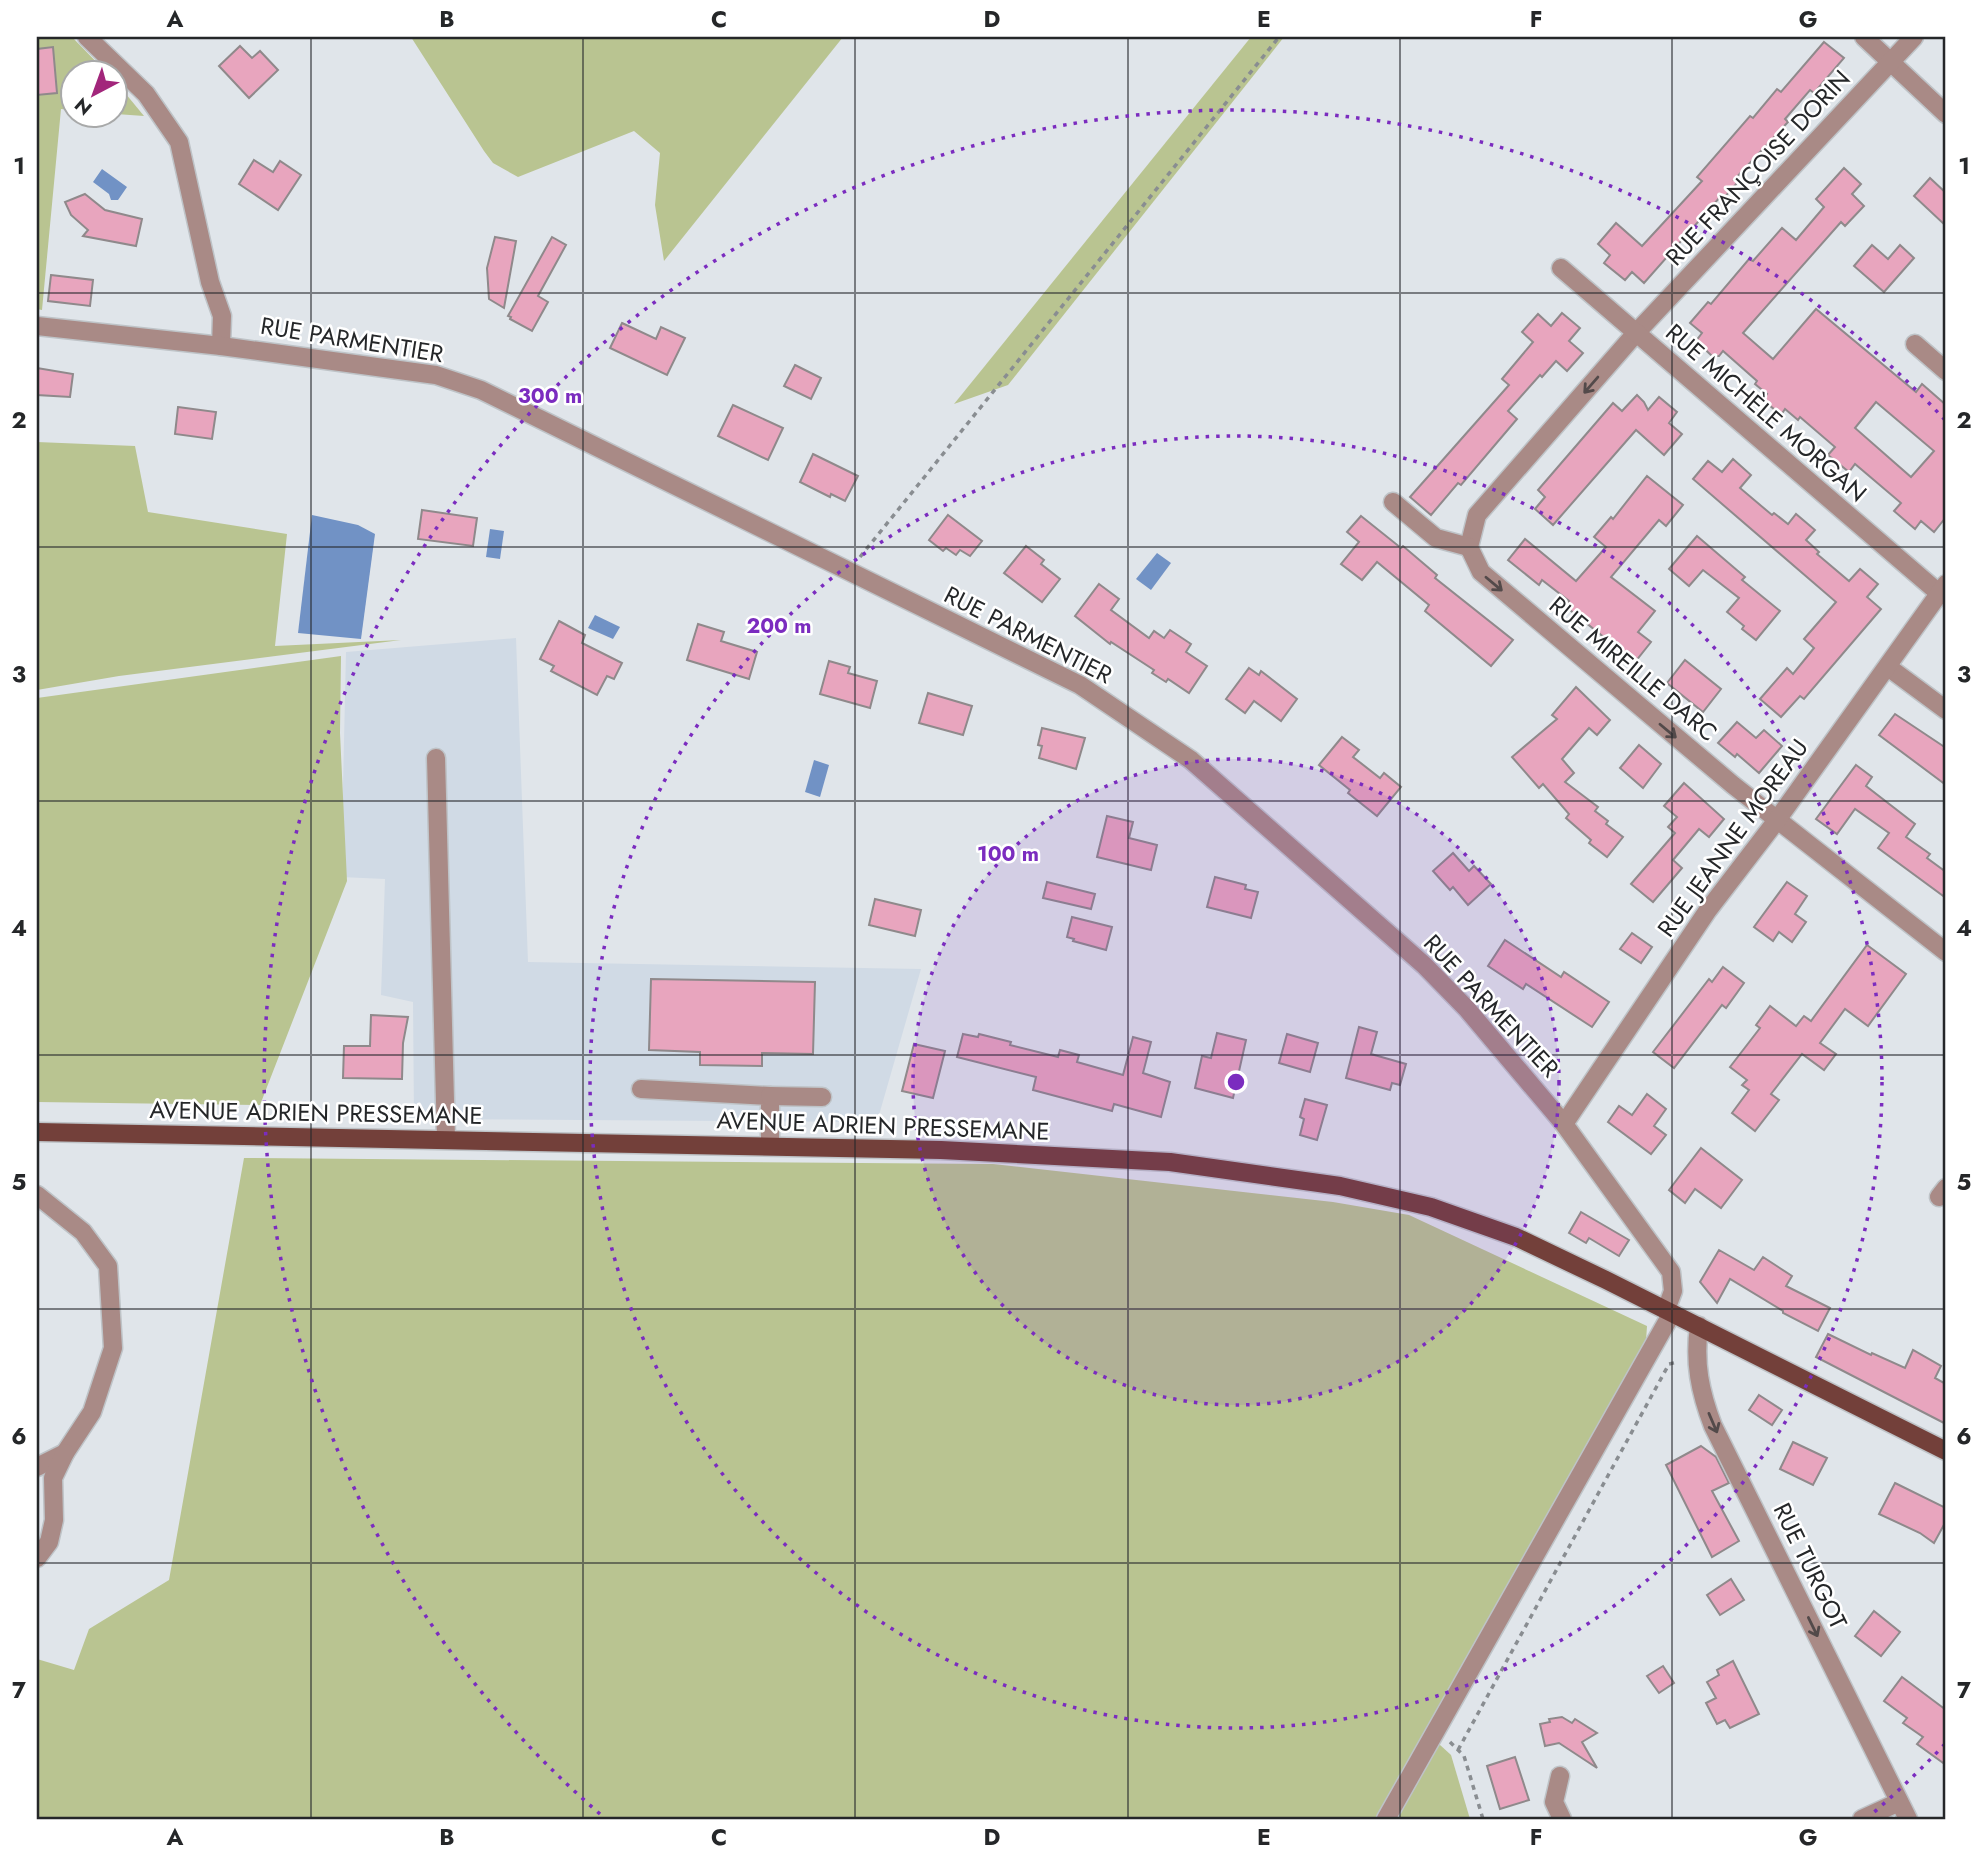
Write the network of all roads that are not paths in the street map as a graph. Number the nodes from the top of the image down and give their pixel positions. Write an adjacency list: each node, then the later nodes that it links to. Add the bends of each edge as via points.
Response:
1 (87, 37): 10 (street, via 146,94 179,142 222,316)
2 (1864, 37): 4 (street)
3 (1914, 37): 4 (street, RUE FRANÇOISE DORIN)
4 (1892, 62): 5 (street); 8 (street, RUE FRANÇOISE DORIN)
5 (1946, 114)
6 (1561, 268): 8 (street, RUE MICHÈLE MORGAN)
7 (37, 326): 10 (street, RUE PARMENTIER)
8 (1636, 333): 13 (street, one-way to 13, via 1477,515); 14 (street, RUE MICHÈLE MORGAN)
9 (1915, 344): 11 (street)
10 (221, 346): 23 (street, RUE PARMENTIER, via 436,375 481,390 1080,685 1191,760 1424,965)
11 (1946, 371)
12 (1393, 502): 13 (street, via 1436,538)
13 (1469, 547): 18 (street, RUE MIREILLE DARC, one-way to 18, via 1481,572)
14 (1943, 589): 15 (street, RUE JEANNE MOREAU)
15 (1888, 667): 16 (street); 18 (street, RUE JEANNE MOREAU)
16 (1946, 709)
17 (436, 758): 25 (street)
18 (1777, 820): 19 (street, RUE MIREILLE DARC); 23 (street, RUE JEANNE MOREAU, via 1708,910)
19 (1946, 952)
20 (641, 1089): 21 (street)
21 (770, 1096): 22 (street); 26 (street)
22 (822, 1097)
23 (1564, 1124): 28 (street, RUE PARMENTIER, via 1671,1272 1674,1291)
24 (37, 1132): 25 (main road, AVENUE ADRIEN PRESSEMANE)
25 (446, 1139): 26 (main road, AVENUE ADRIEN PRESSEMANE)
26 (770, 1146): 28 (main road, AVENUE ADRIEN PRESSEMANE, via 1170,1162 1340,1186 1431,1207 1517,1237)
27 (37, 1195): 31 (street, via 83,1232 108,1266 113,1348 92,1412)
28 (1669, 1312): 29 (main road, AVENUE ADRIEN PRESSEMANE); 36 (street, RUE PARMENTIER)
29 (1699, 1326): 30 (main road, AVENUE ADRIEN PRESSEMANE); 35 (street, RUE TURGOT, one-way to 35, via 1698,1382 1713,1426)
30 (1946, 1451)
31 (65, 1453): 32 (street); 33 (street, via 53,1478 50,1542)
32 (37, 1467)
33 (37, 1558)
34 (1560, 1776): 37 (street, via 1554,1802)
35 (1899, 1802): 38 (street); 39 (street, RUE TURGOT)
36 (1386, 1819)
37 (1562, 1819)
38 (1862, 1819)
39 (1908, 1819)

